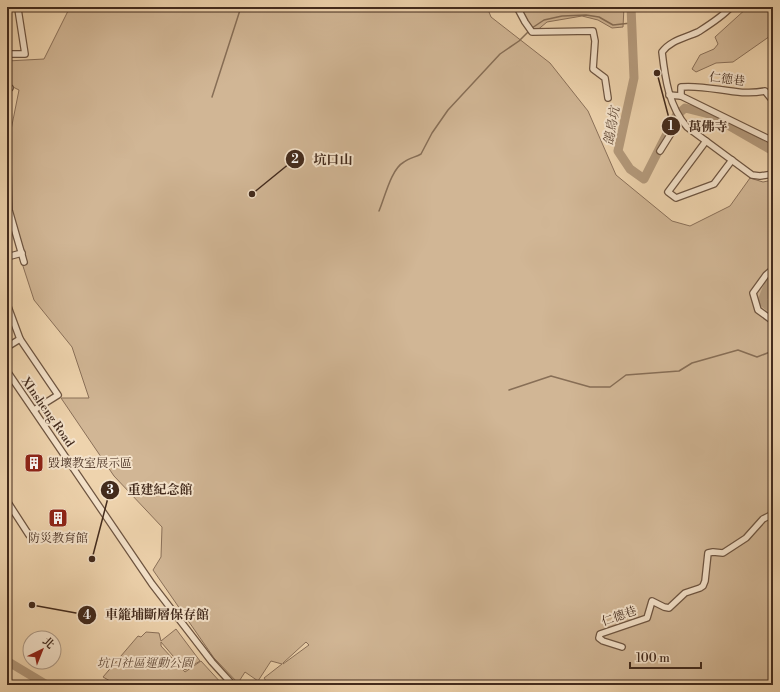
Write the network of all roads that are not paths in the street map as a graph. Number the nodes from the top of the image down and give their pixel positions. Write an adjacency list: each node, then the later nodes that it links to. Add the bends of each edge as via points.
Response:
1 (517, 7): 7 (street, via 532,32 593,32 593,69 605,78)
2 (731, 7): 6 (street, via 712,23 673,42 662,52)
3 (18, 9): 4 (street, via 25,54)
4 (7, 54)
5 (681, 96): 6 (street); 8 (street, 仁德巷, via 681,88 694,86 750,92 765,91); 12 (street)
6 (670, 97): 9 (street)
7 (608, 98)
8 (773, 101)
9 (680, 118): 11 (street); 13 (street)
10 (7, 133): 14 (street)
11 (706, 141): 15 (street); 15 (street, via 668,192 676,198 714,184)
12 (773, 141)
13 (660, 151)
14 (8, 159): 17 (street)
15 (732, 160): 16 (street, via 752,175)
16 (773, 174)
17 (8, 195): 18 (street, via 9,210)
18 (22, 253): 19 (street); 20 (street)
19 (7, 257)
20 (24, 262)
21 (773, 269): 23 (street, via 753,293 758,310)
22 (7, 304): 24 (street)
23 (773, 321)
24 (20, 339): 25 (street); 27 (street, via 58,395)
25 (7, 347)
26 (7, 371): 27 (street, XInsheng Road)
27 (34, 410): 32 (street, XInsheng Road, via 152,584)
28 (7, 501): 30 (street)
29 (773, 510): 31 (street, 仁德巷, via 771,515 763,519 746,538 722,553 708,553 705,581 700,588 686,593 669,608 652,601 647,618 600,634 599,638 602,641)
30 (29, 535)
31 (622, 647)
32 (233, 685)

